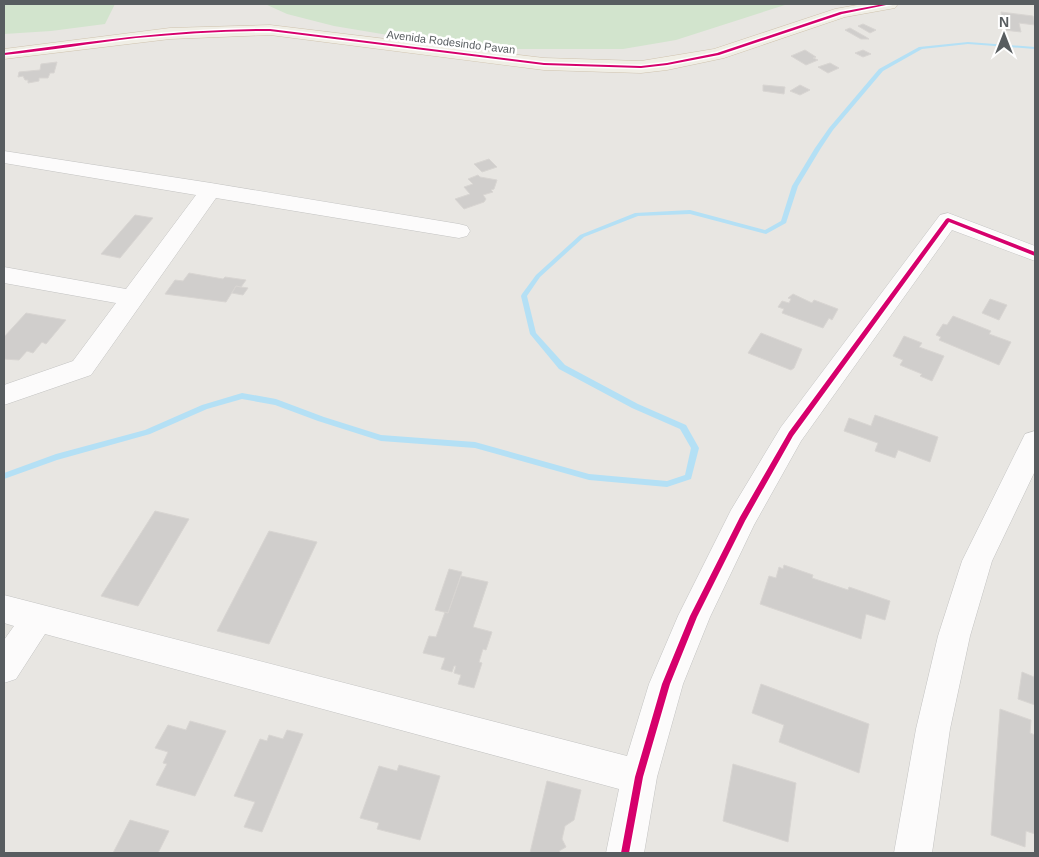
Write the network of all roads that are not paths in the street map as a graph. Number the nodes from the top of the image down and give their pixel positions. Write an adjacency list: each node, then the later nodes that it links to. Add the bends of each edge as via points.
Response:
1 (889, 4): 2 (main road, Avenida Rodesindo Pavan, via 841,13 718,54 641,67 544,64 270,30 238,29 175,33)
2 (4, 54)
3 (4, 156): 4 (street)
4 (211, 189): 5 (street); 8 (street)
5 (459, 231)
6 (1035, 254): 14 (street, via 948,220 791,434 742,519 694,616 666,684)
7 (4, 275): 8 (street)
8 (133, 298): 9 (street, via 82,368)
9 (4, 395)
10 (1035, 442): 16 (street, via 977,561 954,636 933,729)
11 (4, 609): 12 (street)
12 (37, 618): 13 (street); 14 (street)
13 (4, 668)
14 (639, 778): 15 (street)
15 (625, 853)
16 (913, 853)

